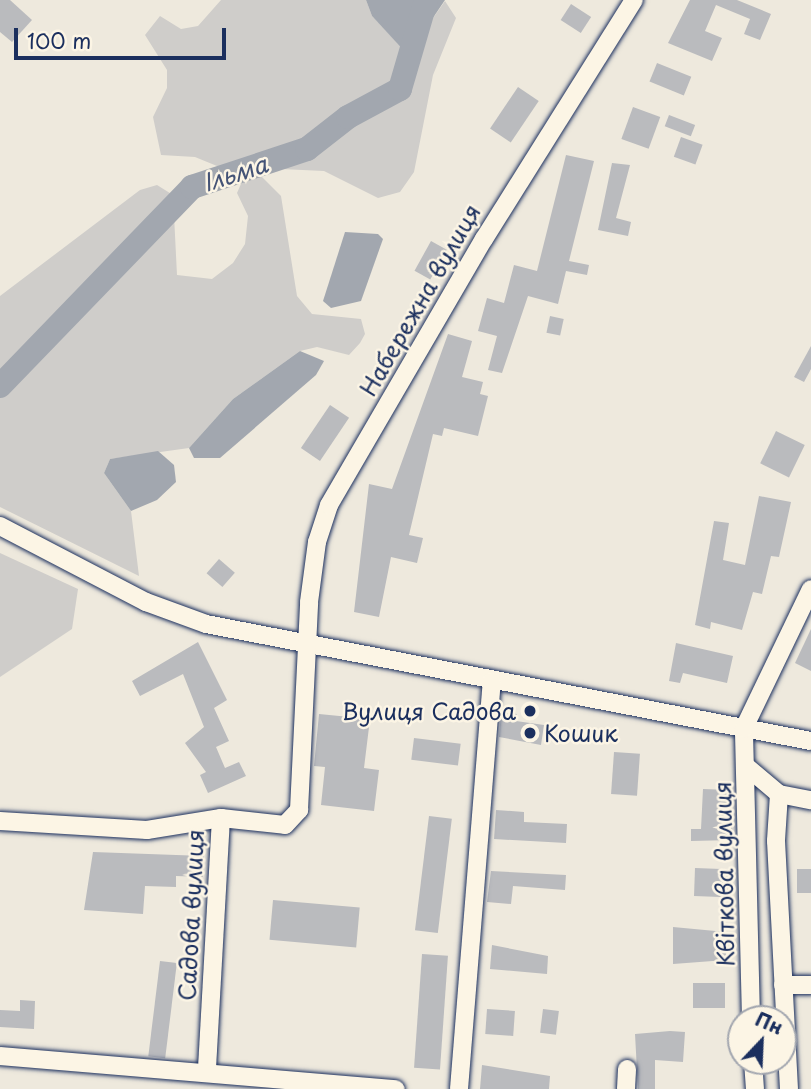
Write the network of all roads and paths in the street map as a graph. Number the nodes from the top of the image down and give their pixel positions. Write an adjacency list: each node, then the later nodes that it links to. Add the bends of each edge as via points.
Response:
1 (634, 0): 4 (street, Набережна вулиця, via 484,239 329,505 317,542)
2 (0, 526): 4 (street, via 146,602 206,624)
3 (811, 589): 6 (street)
4 (308, 646): 5 (street); 11 (street, Набережна вулиця, via 299,810 285,825)
5 (492, 681): 6 (street); 20 (street)
6 (744, 728): 7 (street); 8 (street, Квіткова вулиця)
7 (811, 741)
8 (747, 766): 9 (street); 15 (street, Квіткова вулиця)
9 (779, 794): 10 (street); 13 (street, via 776,841)
10 (811, 800)
11 (221, 818): 12 (street, Садова вулиця, via 147,830); 17 (street, Садова вулиця)
12 (0, 821)
13 (783, 985): 14 (street); 22 (street)
14 (811, 985)
15 (751, 1005)
16 (0, 1056): 17 (street)
17 (207, 1069): 19 (street)
18 (627, 1069): 21 (street)
19 (396, 1089)
20 (459, 1089)
21 (626, 1089)
22 (789, 1089)

